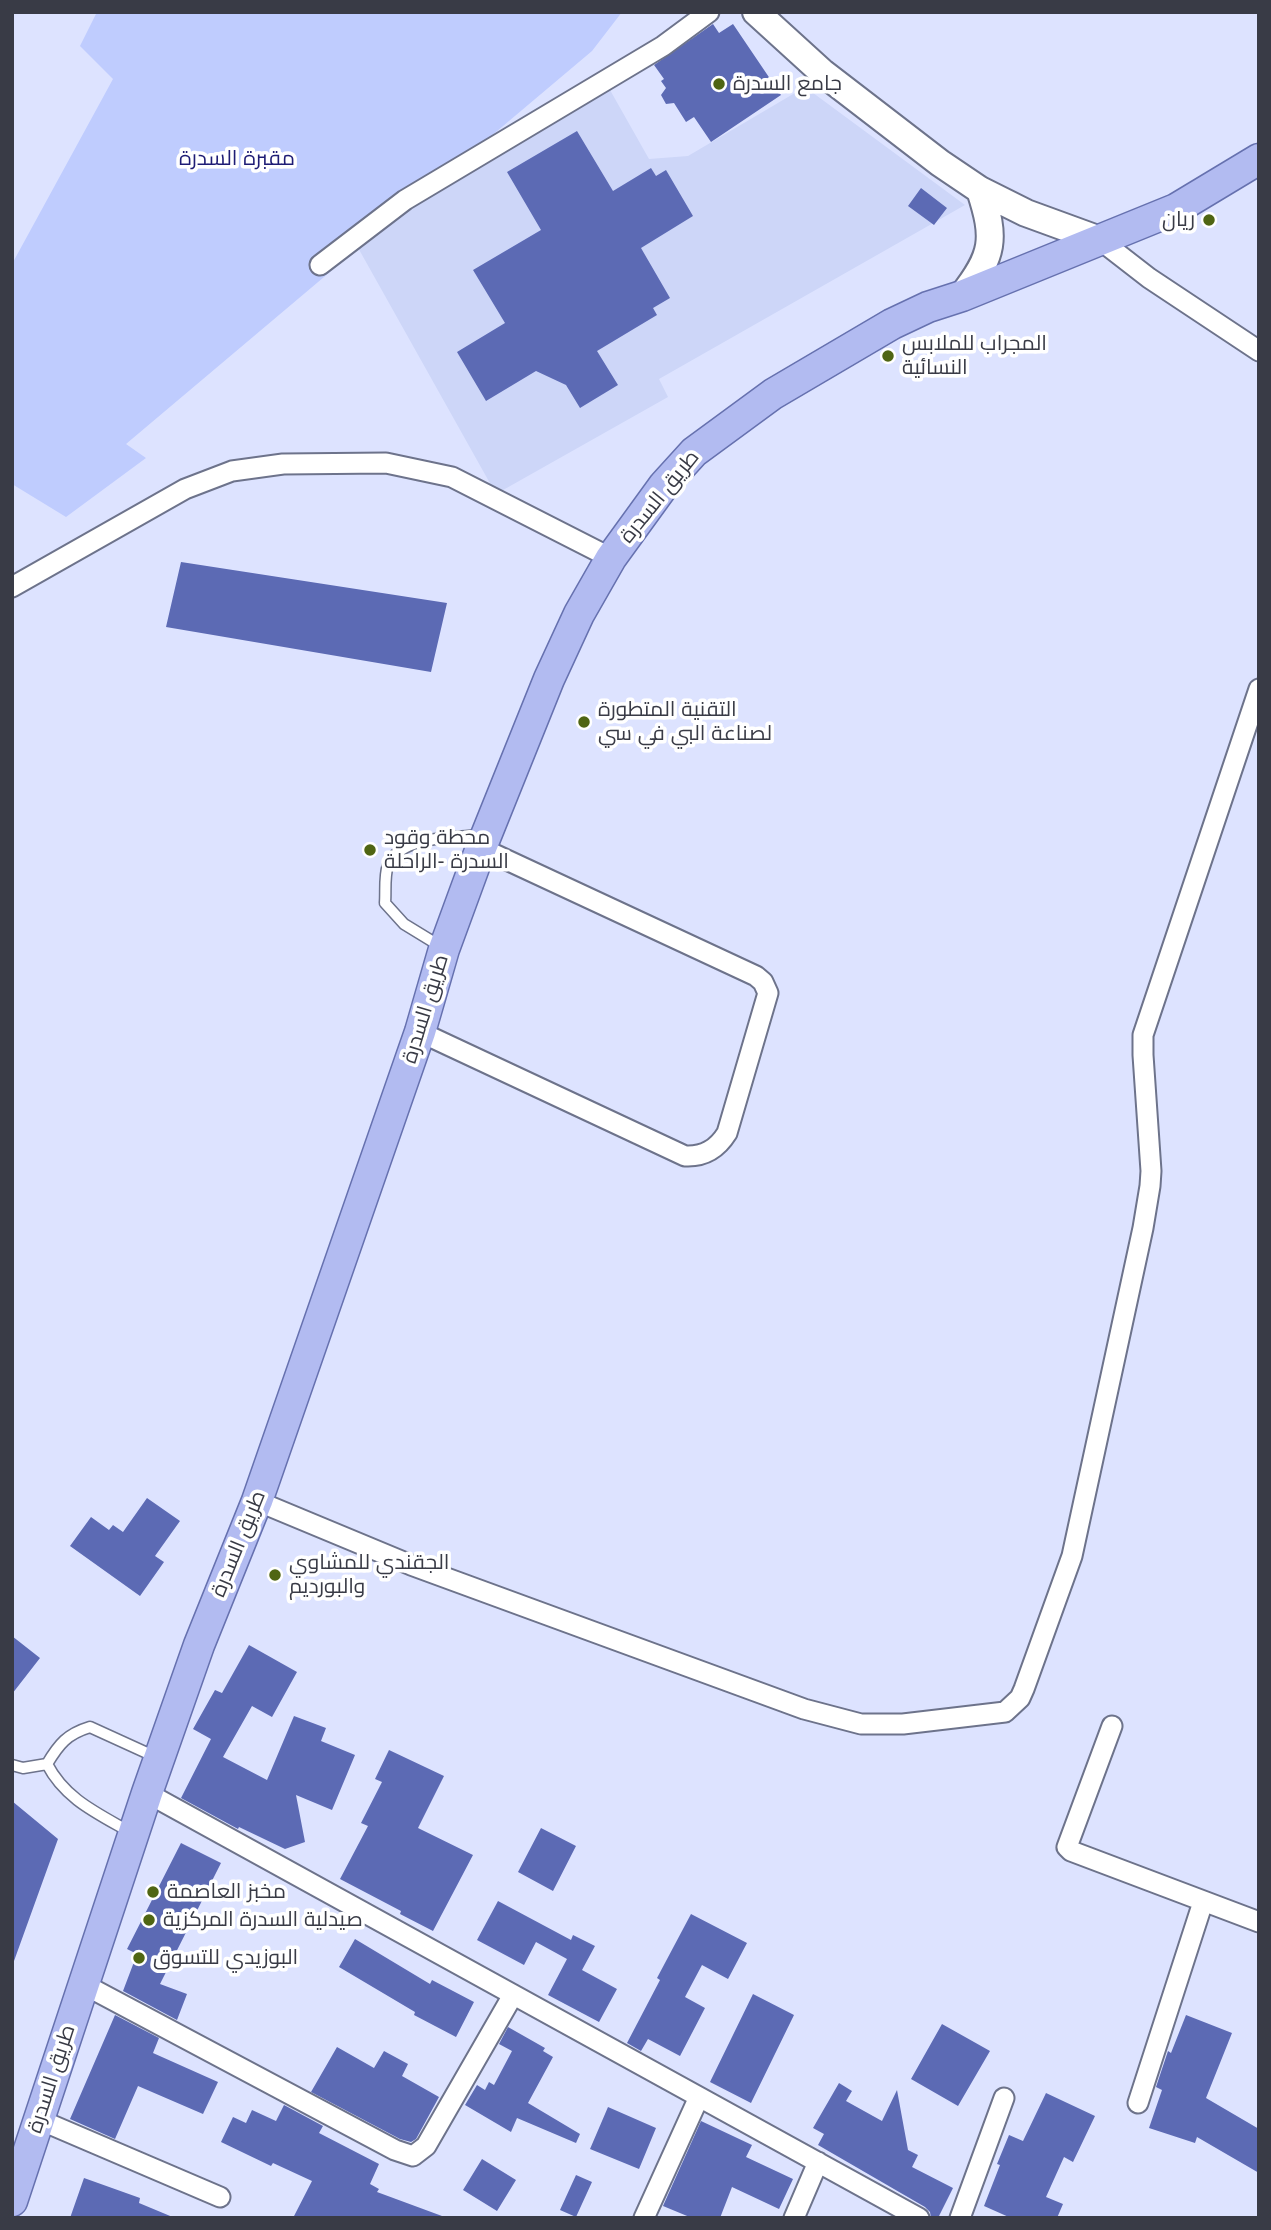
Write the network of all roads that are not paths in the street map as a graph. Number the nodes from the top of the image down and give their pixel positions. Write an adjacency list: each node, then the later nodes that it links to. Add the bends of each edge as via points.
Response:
1 (709, 12): 6 (street, via 663,46 405,200)
2 (756, 12): 4 (street, via 823,73)
3 (1259, 159): 5 (main road, طريق السدرة, via 1176,209)
4 (981, 190): 5 (street, via 1026,213); 7 (street, via 990,220 989,247 981,272)
5 (1100, 240): 7 (main road, طريق السدرة); 8 (street)
6 (320, 265)
7 (962, 296): 9 (main road, طريق السدرة, via 892,324 735,421 694,452 664,485)
8 (1259, 351)
9 (611, 558): 10 (street, via 452,477 386,463 283,464 232,471 185,489); 12 (main road, طريق السدرة, via 549,679)
10 (12, 587)
11 (1259, 689): 15 (street, via 1143,1035 1151,1171 1143,1228 1072,1556 1024,1689 1012,1708 892,1724 860,1724 804,1709 411,1564)
12 (484, 841): 13 (main road, طريق السدرة); 13 (lane, via 421,842 397,852 387,867 385,903 404,925); 14 (street, via 763,982 768,993 727,1133 714,1149 685,1156)
13 (444, 949): 14 (main road, طريق السدرة)
14 (420, 1032): 15 (main road, طريق السدرة)
15 (257, 1501): 17 (main road, طريق السدرة)
16 (1112, 1726): 22 (street, via 1067,1847)
17 (159, 1759): 18 (lane, via 90,1727 77,1730 60,1744); 20 (main road, طريق السدرة)
18 (47, 1764): 19 (lane); 21 (lane, via 68,1793)
19 (12, 1765)
20 (147, 1793): 21 (main road, طريق السدرة); 25 (street)
21 (134, 1834): 24 (main road, طريق السدرة)
22 (1203, 1902): 23 (street); 28 (street)
23 (1259, 1922)
24 (83, 1984): 25 (street, via 413,2156 426,2146); 29 (main road, طريق السدرة)
25 (513, 1995): 26 (street)
26 (699, 2097): 30 (street); 33 (street)
27 (1004, 2098): 36 (street)
28 (1138, 2103)
29 (40, 2120): 31 (street); 32 (main road, طريق السدرة)
30 (818, 2162): 34 (street); 35 (street)
31 (220, 2197)
32 (12, 2201)
33 (644, 2218)
34 (794, 2218)
35 (919, 2218)
36 (960, 2218)

